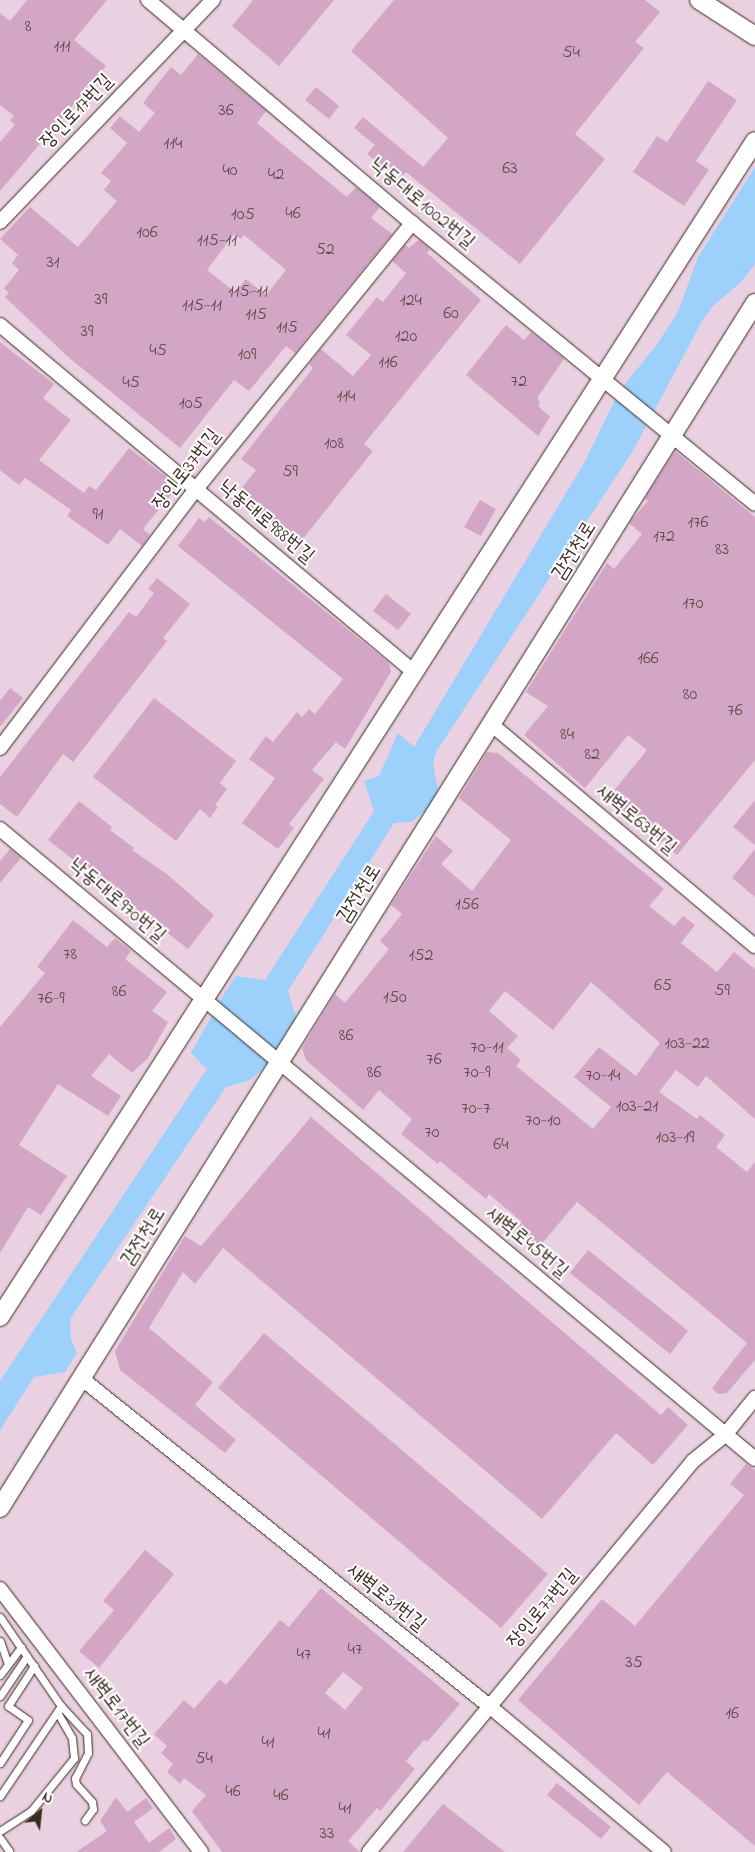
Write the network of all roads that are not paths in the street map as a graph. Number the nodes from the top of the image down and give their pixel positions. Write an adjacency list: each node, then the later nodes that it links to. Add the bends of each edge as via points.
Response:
1 (148, 0): 4 (street, 낙동대로1002번길)
2 (212, 0): 4 (street, 장인로17번길)
3 (699, 0): 5 (street)
4 (184, 30): 7 (street, 장인로17번길); 8 (street, 낙동대로1002번길)
5 (755, 36)
6 (755, 141): 11 (street)
7 (0, 222)
8 (412, 222): 11 (street, 낙동대로1002번길); 13 (street, 장인로37번길)
9 (755, 303): 12 (street, 감전천로)
10 (0, 325): 13 (street, 낙동대로988번길)
11 (604, 382): 12 (street, 낙동대로1002번길); 15 (street)
12 (666, 434): 14 (street, 낙동대로1002번길); 16 (street, 감전천로)
13 (196, 489): 15 (street, 낙동대로988번길); 17 (street, 장인로37번길)
14 (755, 504)
15 (414, 672): 20 (street)
16 (491, 724): 19 (street, 새벽로63번길); 21 (street, 감전천로)
17 (0, 748)
18 (0, 829): 20 (street, 낙동대로970번길)
19 (755, 946)
20 (207, 1002): 21 (street, 낙동대로970번길); 22 (street)
21 (277, 1059): 23 (street, 감전천로); 25 (street, 새벽로45번길)
22 (0, 1317)
23 (81, 1378): 27 (street, 감전천로); 37 (street, 새벽로31번길)
24 (755, 1398): 25 (street, 장인로77번길)
25 (726, 1435): 26 (street, 새벽로45번길); 37 (street, 장인로77번길, via 693,1461)
26 (755, 1459)
27 (0, 1508)
28 (0, 1589): 45 (street, 새벽로17번길)
29 (0, 1617): 31 (lane)
30 (0, 1641): 33 (lane)
31 (21, 1647): 32 (lane); 33 (lane)
32 (27, 1656): 34 (lane); 36 (lane)
33 (8, 1664): 35 (lane)
34 (34, 1666): 38 (lane); 39 (lane, via 8,1706 28,1720)
35 (0, 1674)
36 (0, 1696)
37 (488, 1706): 46 (street, 장인로77번길); 47 (street, 새벽로31번길)
38 (59, 1709): 40 (lane); 41 (lane, via 87,1734 88,1753 75,1778 94,1809); 42 (lane, via 72,1738 74,1758 31,1811)
39 (0, 1764)
40 (0, 1796)
41 (85, 1820)
42 (0, 1832)
43 (0, 1838): 44 (lane)
44 (9, 1851)
45 (201, 1852)
46 (370, 1852)
47 (664, 1852)

